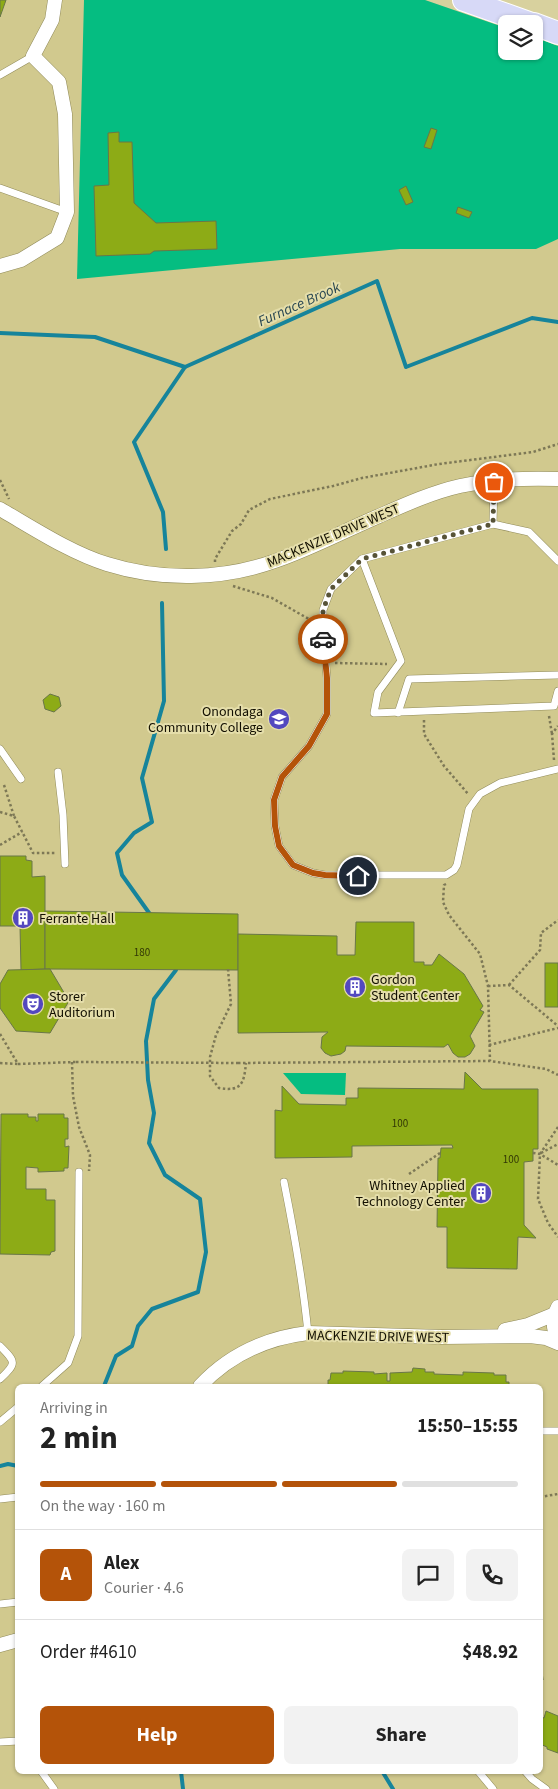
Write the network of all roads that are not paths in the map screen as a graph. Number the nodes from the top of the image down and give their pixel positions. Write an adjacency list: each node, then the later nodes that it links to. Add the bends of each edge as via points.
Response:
1 (55, 0): 7 (street, via 52,20)
2 (464, 0): 3 (main road)
3 (503, 6): 4 (main road)
4 (518, 15)
5 (543, 28): 6 (main road)
6 (558, 33)
7 (33, 56): 8 (lane); 10 (street, via 59,82 65,114)
8 (0, 75)
9 (0, 188): 10 (lane)
10 (67, 212): 11 (street, via 57,238 21,260)
11 (0, 266)
12 (558, 479): 13 (street, MACKENZIE DRIVE WEST, via 524,478)
13 (494, 482): 14 (street, MACKENZIE DRIVE WEST, via 460,486 408,504 276,561 217,574 162,576 106,564 55,541); 15 (lane)
14 (0, 509)
15 (493, 524): 16 (lane); 17 (lane, via 529,532)
16 (362, 559): 20 (lane, via 401,661 378,692 374,713); 22 (lane, via 331,589 323,610 327,714 309,746 282,777 274,800 279,846 293,865 325,875 446,875 457,865 469,809 480,794 500,783)
17 (558, 561)
18 (558, 675): 20 (lane, via 409,679)
19 (558, 691): 20 (lane, via 554,706)
20 (398, 712)
21 (0, 749): 24 (lane)
22 (557, 769)
23 (58, 772): 25 (lane)
24 (21, 779)
25 (65, 864)
26 (79, 1172): 34 (lane, via 78,1336 68,1363)
27 (284, 1182): 29 (lane, via 296,1239)
28 (556, 1310): 30 (street, MACKENZIE DRIVE WEST, via 528,1325); 31 (street, via 553,1324)
29 (308, 1333): 30 (street, MACKENZIE DRIVE WEST); 35 (street, MACKENZIE DRIVE WEST, via 266,1342 246,1351 221,1365)
30 (481, 1336): 31 (street, MACKENZIE DRIVE WEST, via 530,1336)
31 (558, 1341)
32 (0, 1346): 33 (lane, via 12,1358 13,1364)
33 (0, 1379)
34 (44, 1384)
35 (202, 1384)
36 (15, 1410): 37 (lane)
37 (0, 1422)
38 (543, 1431): 39 (lane)
39 (558, 1431)
40 (15, 1497): 41 (lane)
41 (0, 1499)
42 (15, 1602): 43 (lane)
43 (0, 1604)
44 (15, 1641): 45 (street)
45 (0, 1645)
46 (15, 1741): 47 (lane)
47 (0, 1742)
48 (43, 1774): 51 (lane)
49 (481, 1774): 52 (lane)
50 (528, 1774): 53 (lane)
51 (54, 1789)
52 (494, 1789)
53 (546, 1789)

